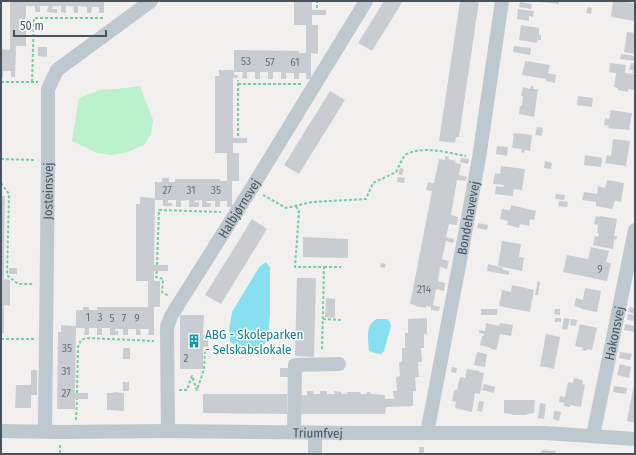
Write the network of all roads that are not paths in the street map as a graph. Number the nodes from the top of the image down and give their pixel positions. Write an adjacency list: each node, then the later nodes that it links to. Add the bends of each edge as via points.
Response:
1 (151, 1): 8 (street, Josteinsvej, via 57,70 48,89)
2 (366, 1): 7 (street, Halbjørnsvej, via 171,316 167,327)
3 (502, 1): 11 (street, Bondehavevej, via 479,158)
4 (635, 230): 12 (street, Hakonsvej)
5 (339, 364): 9 (street, via 295,365)
6 (1, 431): 8 (street, Triumfvej)
7 (168, 431): 8 (street, Triumfvej); 9 (street, Triumfvej)
8 (44, 432)
9 (294, 432): 10 (street, Triumfvej)
10 (316, 432): 11 (street, Triumfvej); 14 (street)
11 (426, 432): 12 (street, Triumfvej)
12 (593, 436): 13 (street, Triumfvej)
13 (635, 439)
14 (315, 454)

